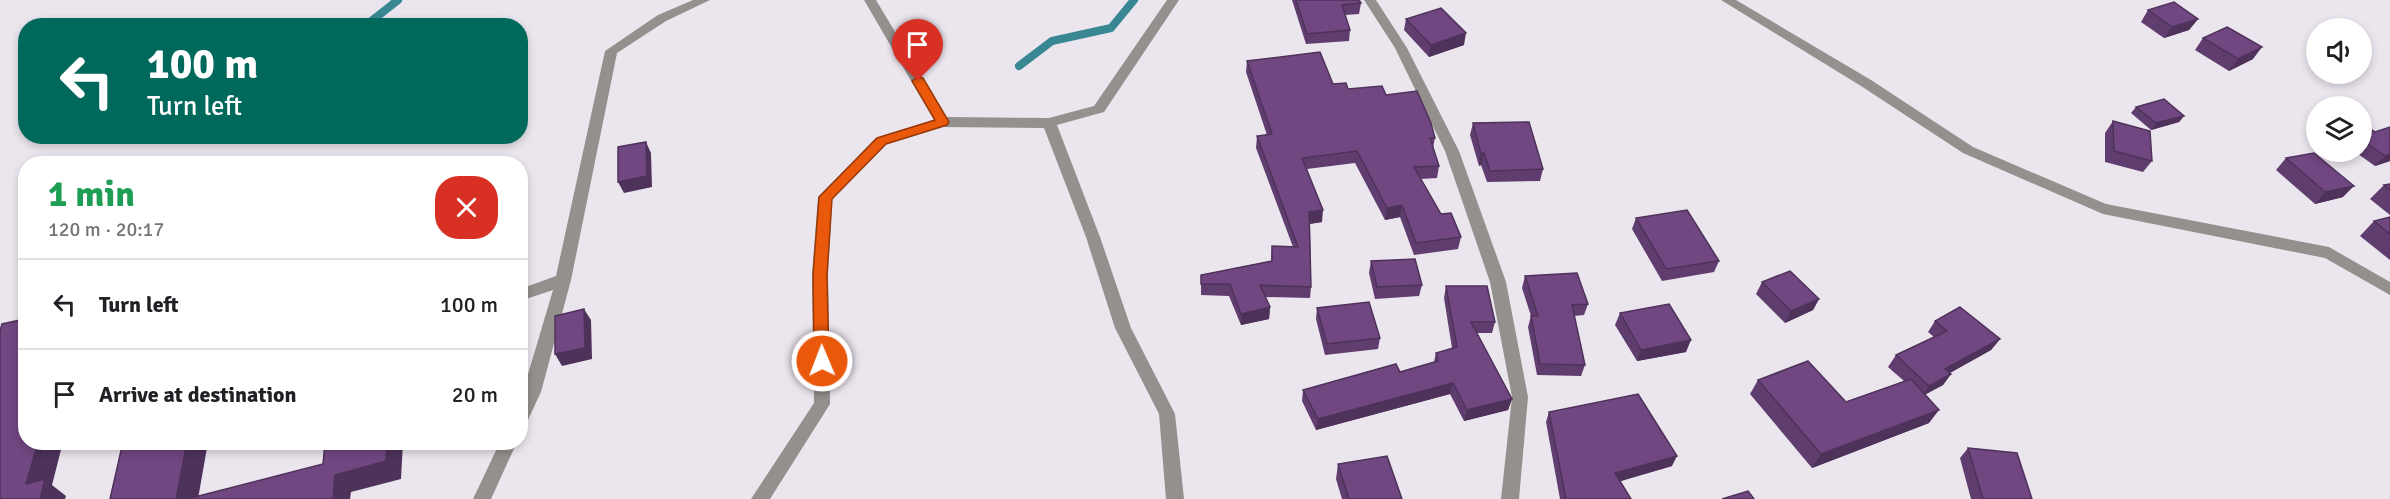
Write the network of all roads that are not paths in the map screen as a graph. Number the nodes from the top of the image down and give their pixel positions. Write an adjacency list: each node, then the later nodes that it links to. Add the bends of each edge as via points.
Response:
1 (704, 0): 8 (street, via 662,18 611,51)
2 (870, 0): 6 (street)
3 (1173, 0): 7 (street, via 1099,109)
4 (1370, 0): 16 (street, via 1401,48 1452,151 1498,282 1520,397)
5 (1727, 0): 9 (street, via 1968,150 2103,209 2329,253)
6 (942, 122): 7 (street); 14 (street, via 881,141 825,197 820,275 822,404)
7 (1049, 123): 15 (street, via 1123,328 1167,414)
8 (563, 280): 10 (street); 11 (street)
9 (2388, 286)
10 (528, 292)
11 (528, 402)
12 (505, 450): 13 (street)
13 (482, 499)
14 (760, 499)
15 (1175, 499)
16 (1510, 499)

